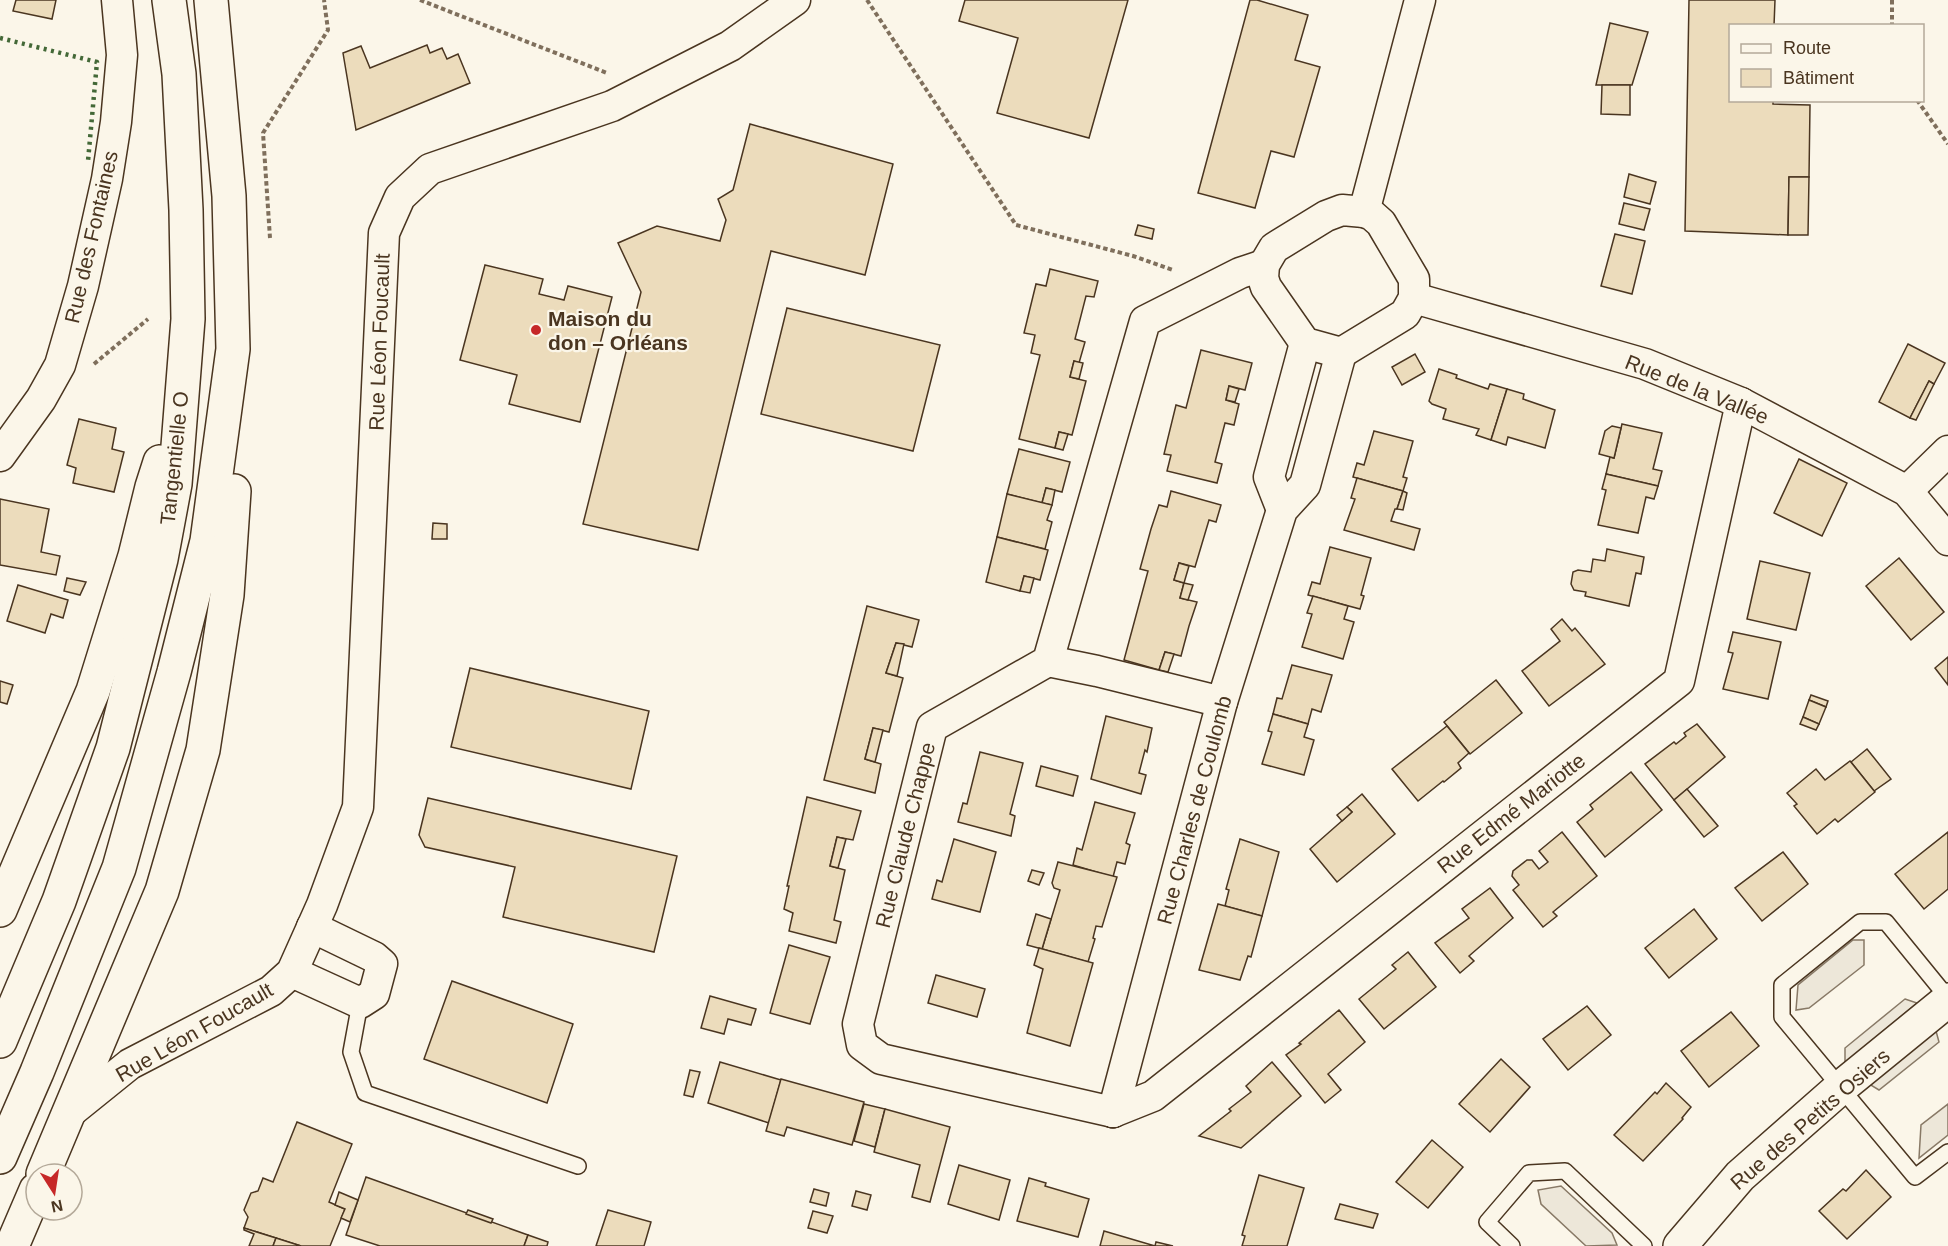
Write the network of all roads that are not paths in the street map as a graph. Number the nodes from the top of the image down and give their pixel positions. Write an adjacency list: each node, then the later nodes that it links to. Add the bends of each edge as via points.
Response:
1 (117, 0): 15 (street, Rue des Fontaines, via 122,56 116,122 83,286 60,365)
2 (170, 0): 12 (main road, Tangentielle O, via 186,210 188,319)
3 (211, 0): 10 (main road, Tangentielle O, via 229,196)
4 (795, 0): 22 (street, Rue Léon Foucault, via 730,46 612,106 430,169 400,196 384,233 358,807)
5 (1420, 0): 6 (street)
6 (1364, 212): 7 (street, via 1342,210 1326,216 1274,248); 8 (street, via 1381,223 1414,279)
7 (1264, 265): 9 (street, via 1266,287); 19 (street, via 1145,321)
8 (1414, 298): 11 (street, via 1405,314); 13 (street, Rue de la Vallée, via 1645,364)
9 (1305, 343): 11 (street); 17 (street, via 1269,477)
10 (233, 349): 29 (main road, via 234,484 227,595 203,750 162,891); 31 (main road, Tangentielle O, via 207,541 119,868)
11 (1341, 353): 17 (street, Rue Charles de Coulomb, via 1305,485)
12 (181, 398): 21 (main road, via 93,691); 26 (main road, Tangentielle O, via 175,484 158,570 113,748 59,901)
13 (1741, 403): 16 (street, Rue de la Vallée); 28 (street, Rue Edmé Mariotte, via 1679,681 1153,1096)
14 (1948, 451): 16 (street)
15 (0, 456)
16 (1907, 491): 18 (street, Rue de la Vallée)
17 (1282, 510): 20 (street, Rue Charles de Coulomb)
18 (1948, 540)
19 (1048, 661): 20 (street); 28 (street, Rue Claude Chappe, via 932,727 858,1024 862,1045 881,1059)
20 (1222, 702): 28 (street, Rue Charles de Coulomb)
21 (0, 909)
22 (312, 927): 23 (street, Rue Léon Foucault); 25 (street, via 382,964 374,994)
23 (292, 972): 25 (street, Rue Léon Foucault); 29 (street, Rue Léon Foucault, via 272,991 130,1064)
24 (1948, 999): 27 (main road, Rue des Petits Osiers); 27 (lane, via 1886,922 1860,922 1782,985 1782,1017)
25 (360, 1002): 33 (lane, via 351,1052 365,1093)
26 (0, 1041)
27 (1840, 1088): 30 (lane, via 1916,1177); 38 (main road, Rue des Petits Osiers, via 1740,1176)
28 (1113, 1112)
29 (68, 1114): 32 (main road)
30 (1948, 1152)
31 (0, 1157)
32 (48, 1162)
33 (578, 1166)
34 (24, 1218): 35 (main road)
35 (12, 1246)
36 (1512, 1246): 37 (lane, via 1487,1222 1529,1173 1565,1171)
37 (1644, 1246)
38 (1680, 1246)

